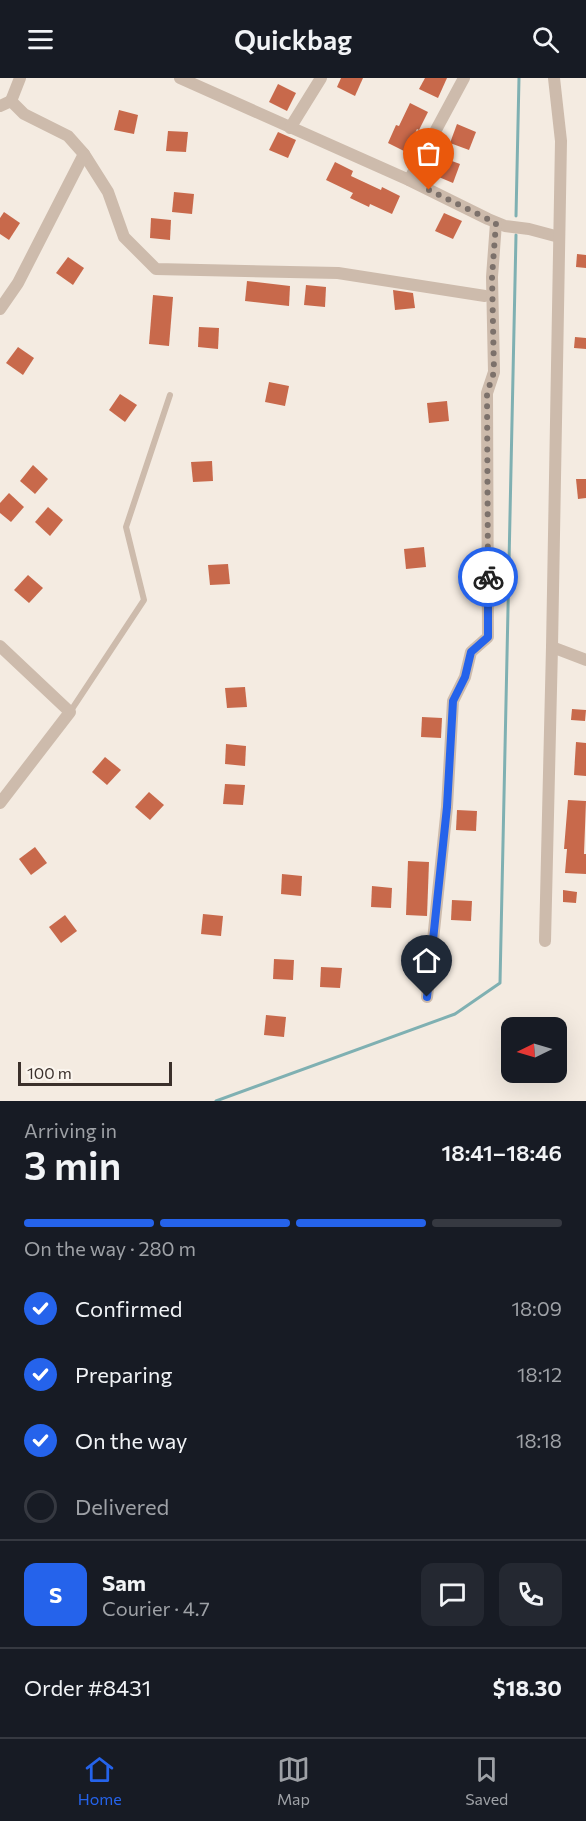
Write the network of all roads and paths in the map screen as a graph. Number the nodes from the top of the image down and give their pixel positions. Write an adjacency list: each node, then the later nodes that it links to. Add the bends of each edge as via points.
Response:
1 (20, 78): 6 (street)
2 (180, 78): 7 (street)
3 (321, 78): 7 (street)
4 (464, 78): 9 (street)
5 (554, 78): 11 (street, via 561,141)
6 (6, 104): 8 (street, via 68,136)
7 (291, 128): 9 (street)
8 (84, 154): 12 (street, via 108,192 124,237 156,269 338,273); 13 (street, via 18,283)
9 (409, 180): 10 (street)
10 (496, 223): 11 (street); 21 (street, via 492,277 494,372 487,393 488,637 471,652 453,701 447,807)
11 (559, 237): 16 (street)
12 (485, 296)
13 (0, 309)
14 (170, 395): 18 (lane, via 126,527 144,600)
15 (0, 646): 18 (street)
16 (552, 646): 17 (street); 20 (street)
17 (586, 660)
18 (70, 712): 19 (street)
19 (0, 803)
20 (545, 941)
21 (427, 997)

